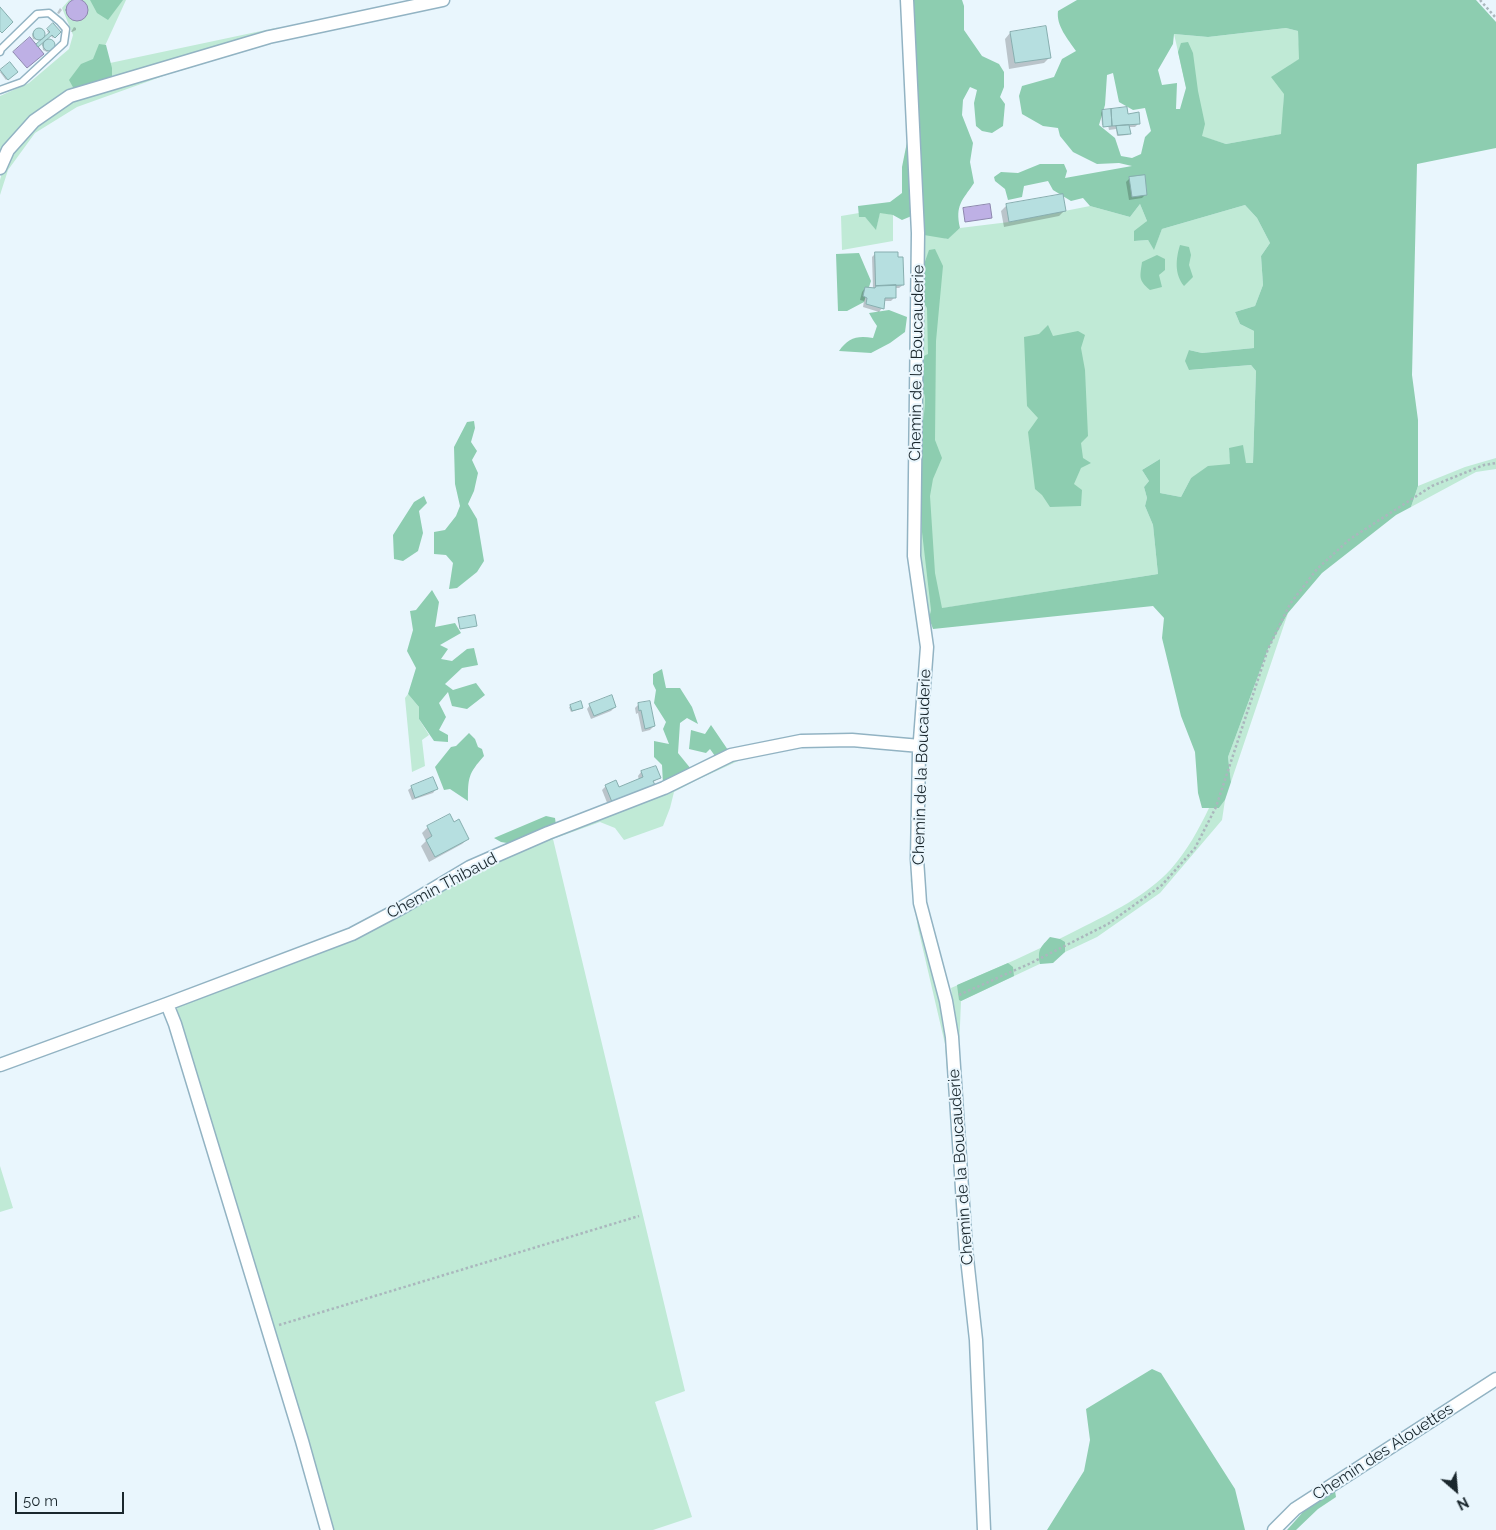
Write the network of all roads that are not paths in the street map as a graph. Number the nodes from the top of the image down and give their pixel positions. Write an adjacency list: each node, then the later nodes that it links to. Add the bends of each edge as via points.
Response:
1 (443, 0): 5 (street, via 268,37 70,96 34,121 8,150)
2 (907, 0): 6 (street, Chemin de la Boucauderie, via 918,233 914,556 928,647)
3 (0, 52): 4 (lane, via 37,14 49,13 66,29 64,43 22,82)
4 (0, 90)
5 (0, 168)
6 (920, 746): 7 (street, Chemin Thibaud, via 852,740 801,741 731,754 664,788 470,867 352,934); 11 (street, Chemin de la Boucauderie, via 916,859 920,903 946,1001 952,1037 966,1248 976,1340)
7 (167, 1004): 8 (street, Chemin Thibaud); 10 (street, via 176,1024)
8 (0, 1065)
9 (1496, 1379): 12 (street, Chemin des Alouettes, via 1295,1509)
10 (327, 1530)
11 (984, 1530)
12 (1274, 1530)

